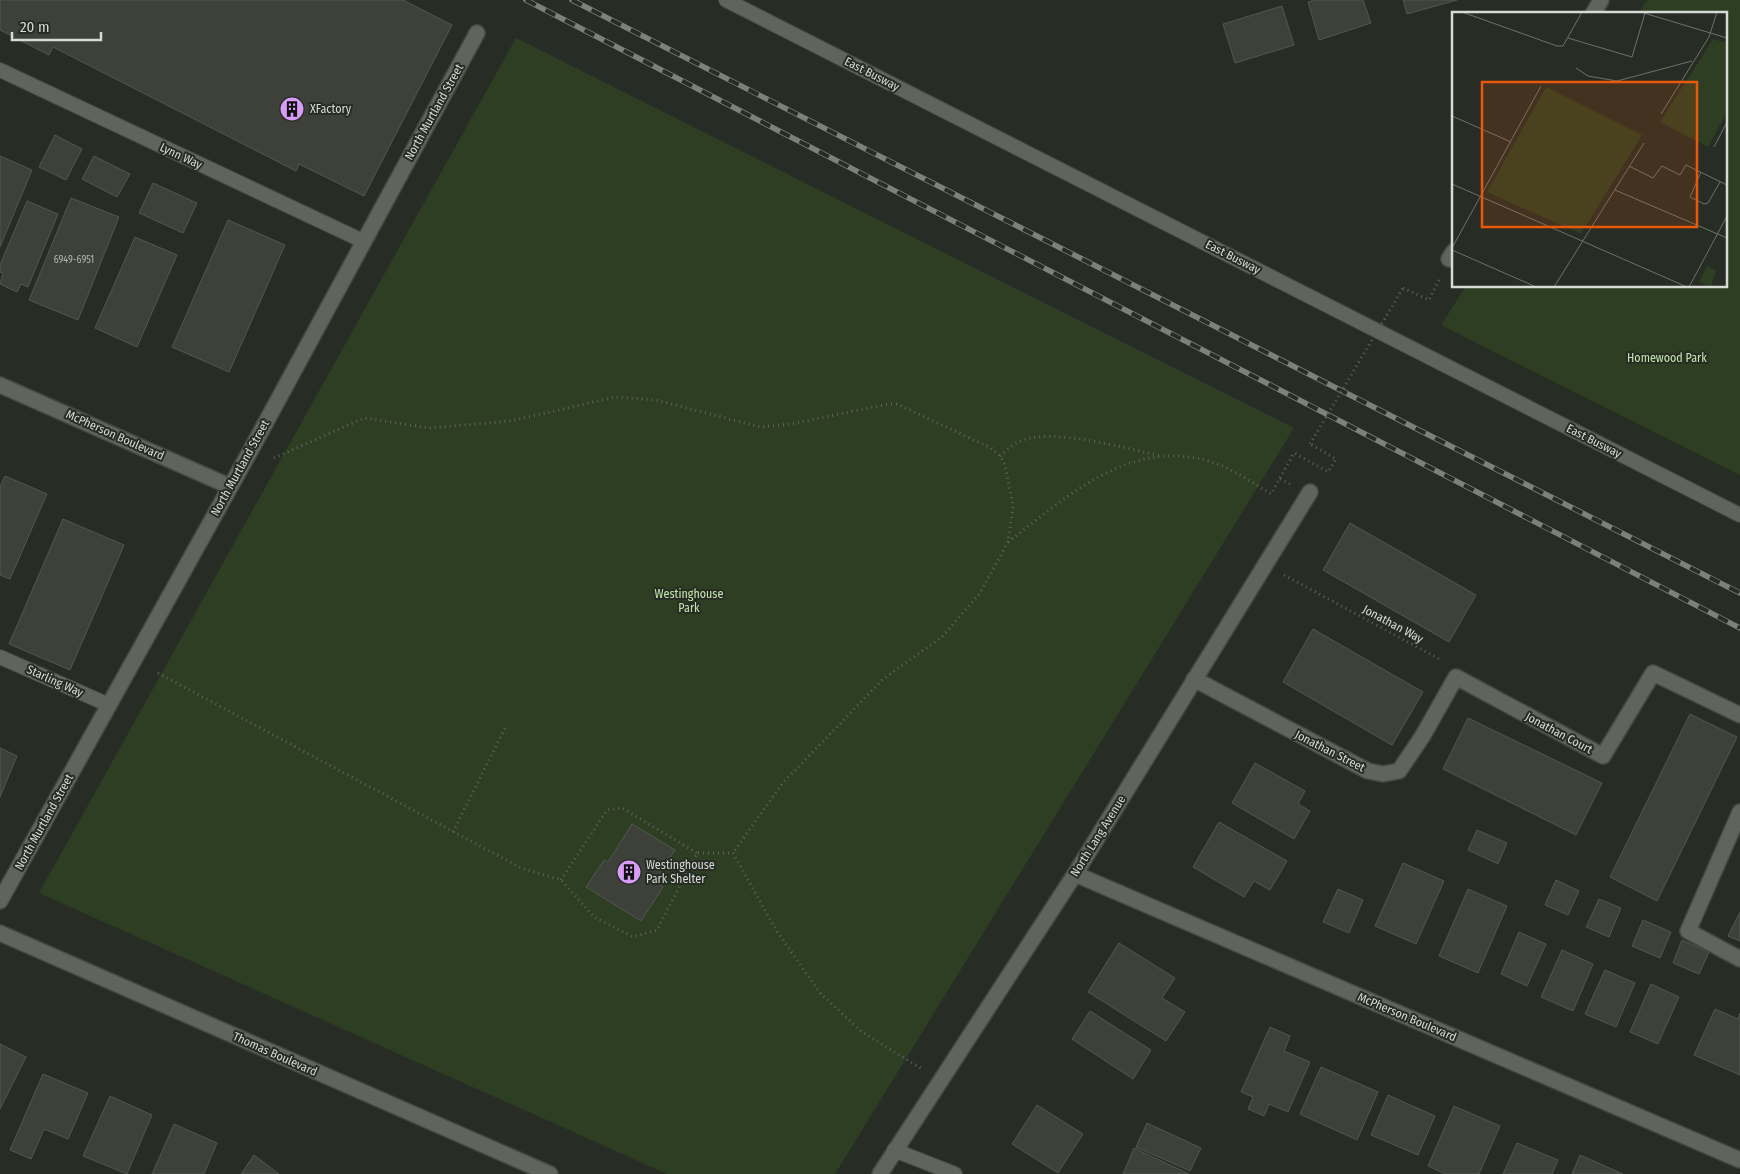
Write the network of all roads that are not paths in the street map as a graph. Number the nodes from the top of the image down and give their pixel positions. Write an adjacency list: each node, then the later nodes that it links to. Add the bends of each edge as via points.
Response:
1 (726, 0): 10 (lane, East Busway)
2 (1601, 0): 3 (street)
3 (1594, 12)
4 (477, 33): 6 (street, North Murtland Street)
5 (0, 70): 6 (lane, Lynn Way)
6 (363, 242): 8 (street, North Murtland Street, via 254,446)
7 (0, 385): 8 (street, McPherson Boulevard)
8 (229, 486): 14 (street, North Murtland Street)
9 (1310, 492): 13 (street, North Lang Avenue)
10 (1740, 515)
11 (0, 657): 14 (lane, Starling Way)
12 (1456, 677): 13 (street, Jonathan Street, via 1399,771 1383,774 1368,771); 15 (street, Jonathan Court, via 1603,756 1653,673)
13 (1194, 679): 17 (street, North Lang Avenue)
14 (109, 705): 18 (street, North Murtland Street)
15 (1740, 715)
16 (1740, 812): 20 (street, via 1688,931)
17 (1075, 874): 21 (street, North Lang Avenue); 22 (street, McPherson Boulevard)
18 (0, 901)
19 (0, 933): 23 (street, Thomas Boulevard)
20 (1740, 959)
21 (894, 1150): 24 (street, North Lang Avenue); 25 (lane)
22 (1740, 1160)
23 (550, 1174)
24 (880, 1174)
25 (955, 1174)

